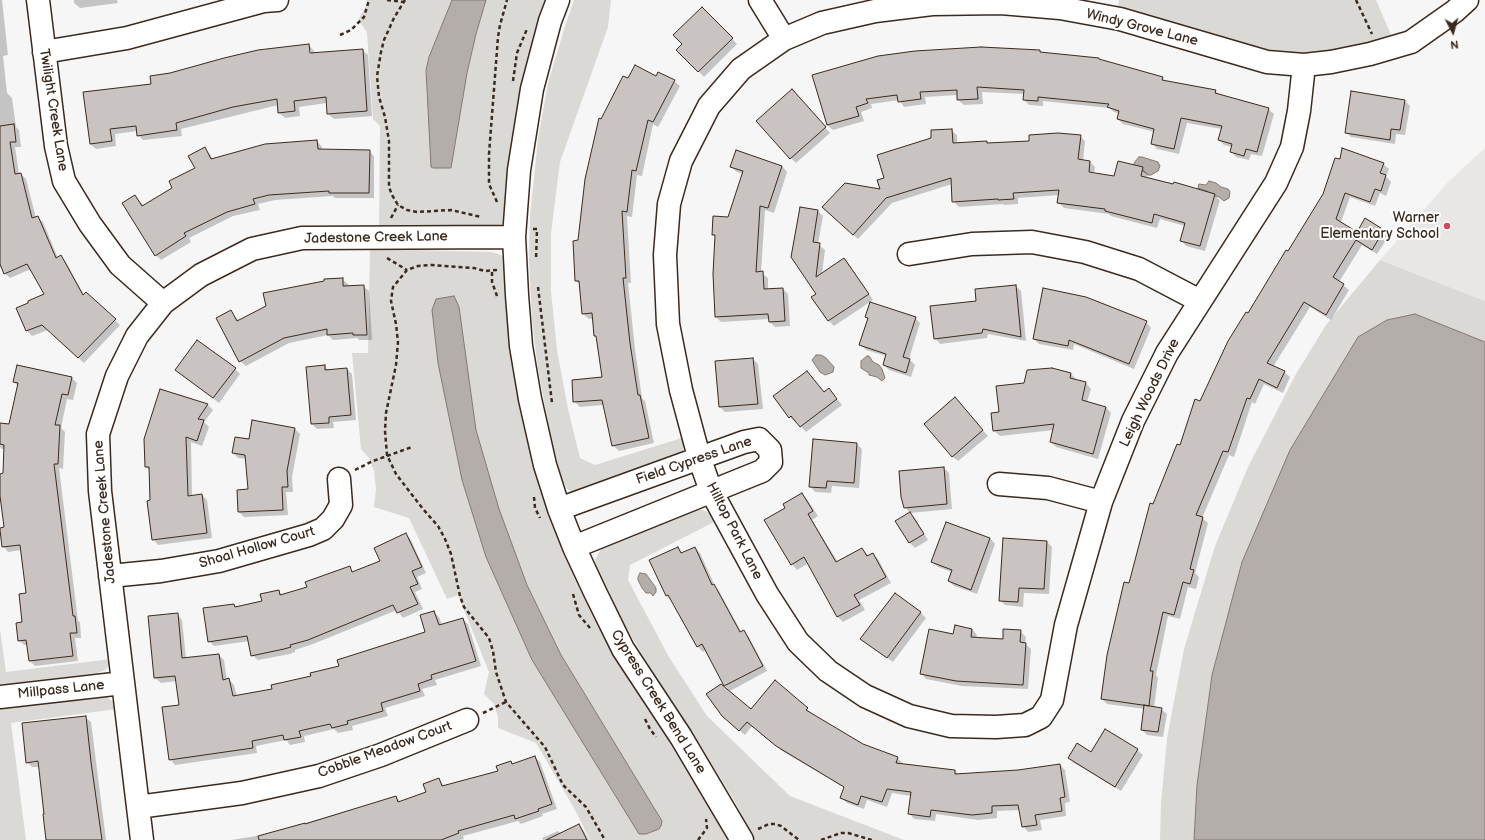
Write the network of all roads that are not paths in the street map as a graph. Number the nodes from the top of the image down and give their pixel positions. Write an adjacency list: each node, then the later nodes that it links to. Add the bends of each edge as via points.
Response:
1 (38, 0): 8 (street, Twilight Creek Lane)
2 (277, 0): 8 (street, via 264,1 127,38)
3 (558, 0): 11 (street, Cypress Creek Bend Lane, via 532,89 519,170)
4 (760, 0): 7 (street)
5 (1467, 0): 9 (street, Windy Grove Lane, via 1411,42 1370,54)
6 (1001, 2): 7 (street, Windy Grove Lane, via 932,4 875,11 822,23); 9 (street, Windy Grove Lane, via 1060,8 1120,19 1267,62)
7 (784, 39): 10 (street, Windy Grove Lane)
8 (44, 52): 14 (street, Twilight Creek Lane, via 56,146 64,180 90,224 120,266)
9 (1304, 65): 13 (street, Leigh Woods Drive, via 1292,147 1276,183)
10 (741, 69): 15 (street, Hilltop Park Lane, via 709,106 681,161 669,204 665,255 668,324 681,390)
11 (522, 233): 14 (street, Jadestone Creek Lane, via 302,238 252,248 201,275); 20 (street, Cypress Creek Bend Lane, via 517,295 521,346 545,465)
12 (909, 254): 13 (street, via 972,244 1032,242 1085,252 1139,269)
13 (1200, 301): 19 (street, Leigh Woods Drive, via 1167,353 1136,414)
14 (163, 303): 22 (street, Jadestone Creek Lane, via 137,336 117,376 98,434 100,491)
15 (700, 457): 18 (street, Hilltop Park Lane); 18 (street, Field Cypress Lane, via 759,439 770,450 772,462 762,471); 20 (street, Field Cypress Lane)
16 (339, 479): 22 (street, Shoal Hollow Court, via 341,505 333,520 323,529 310,535 219,561)
17 (1000, 484): 19 (street, via 1048,488)
18 (711, 491): 21 (street, Field Cypress Lane); 25 (street, Hilltop Park Lane, via 767,594 798,642 828,672 865,696 909,716 951,726 1025,725)
19 (1101, 502): 25 (street, Leigh Woods Drive, via 1066,625 1052,700)
20 (559, 509): 21 (street, Cypress Creek Bend Lane)
21 (574, 547): 28 (street, Cypress Creek Bend Lane, via 623,649 681,737)
22 (110, 576): 23 (street, Jadestone Creek Lane)
23 (123, 683): 24 (street, Millpass Lane); 27 (street, Jadestone Creek Lane)
24 (0, 697)
25 (1041, 717)
26 (467, 720): 27 (street, Cobble Meadow Court, via 381,755 319,776 242,793)
27 (138, 807): 29 (street, Jadestone Creek Lane)
28 (741, 839)
29 (142, 840)

